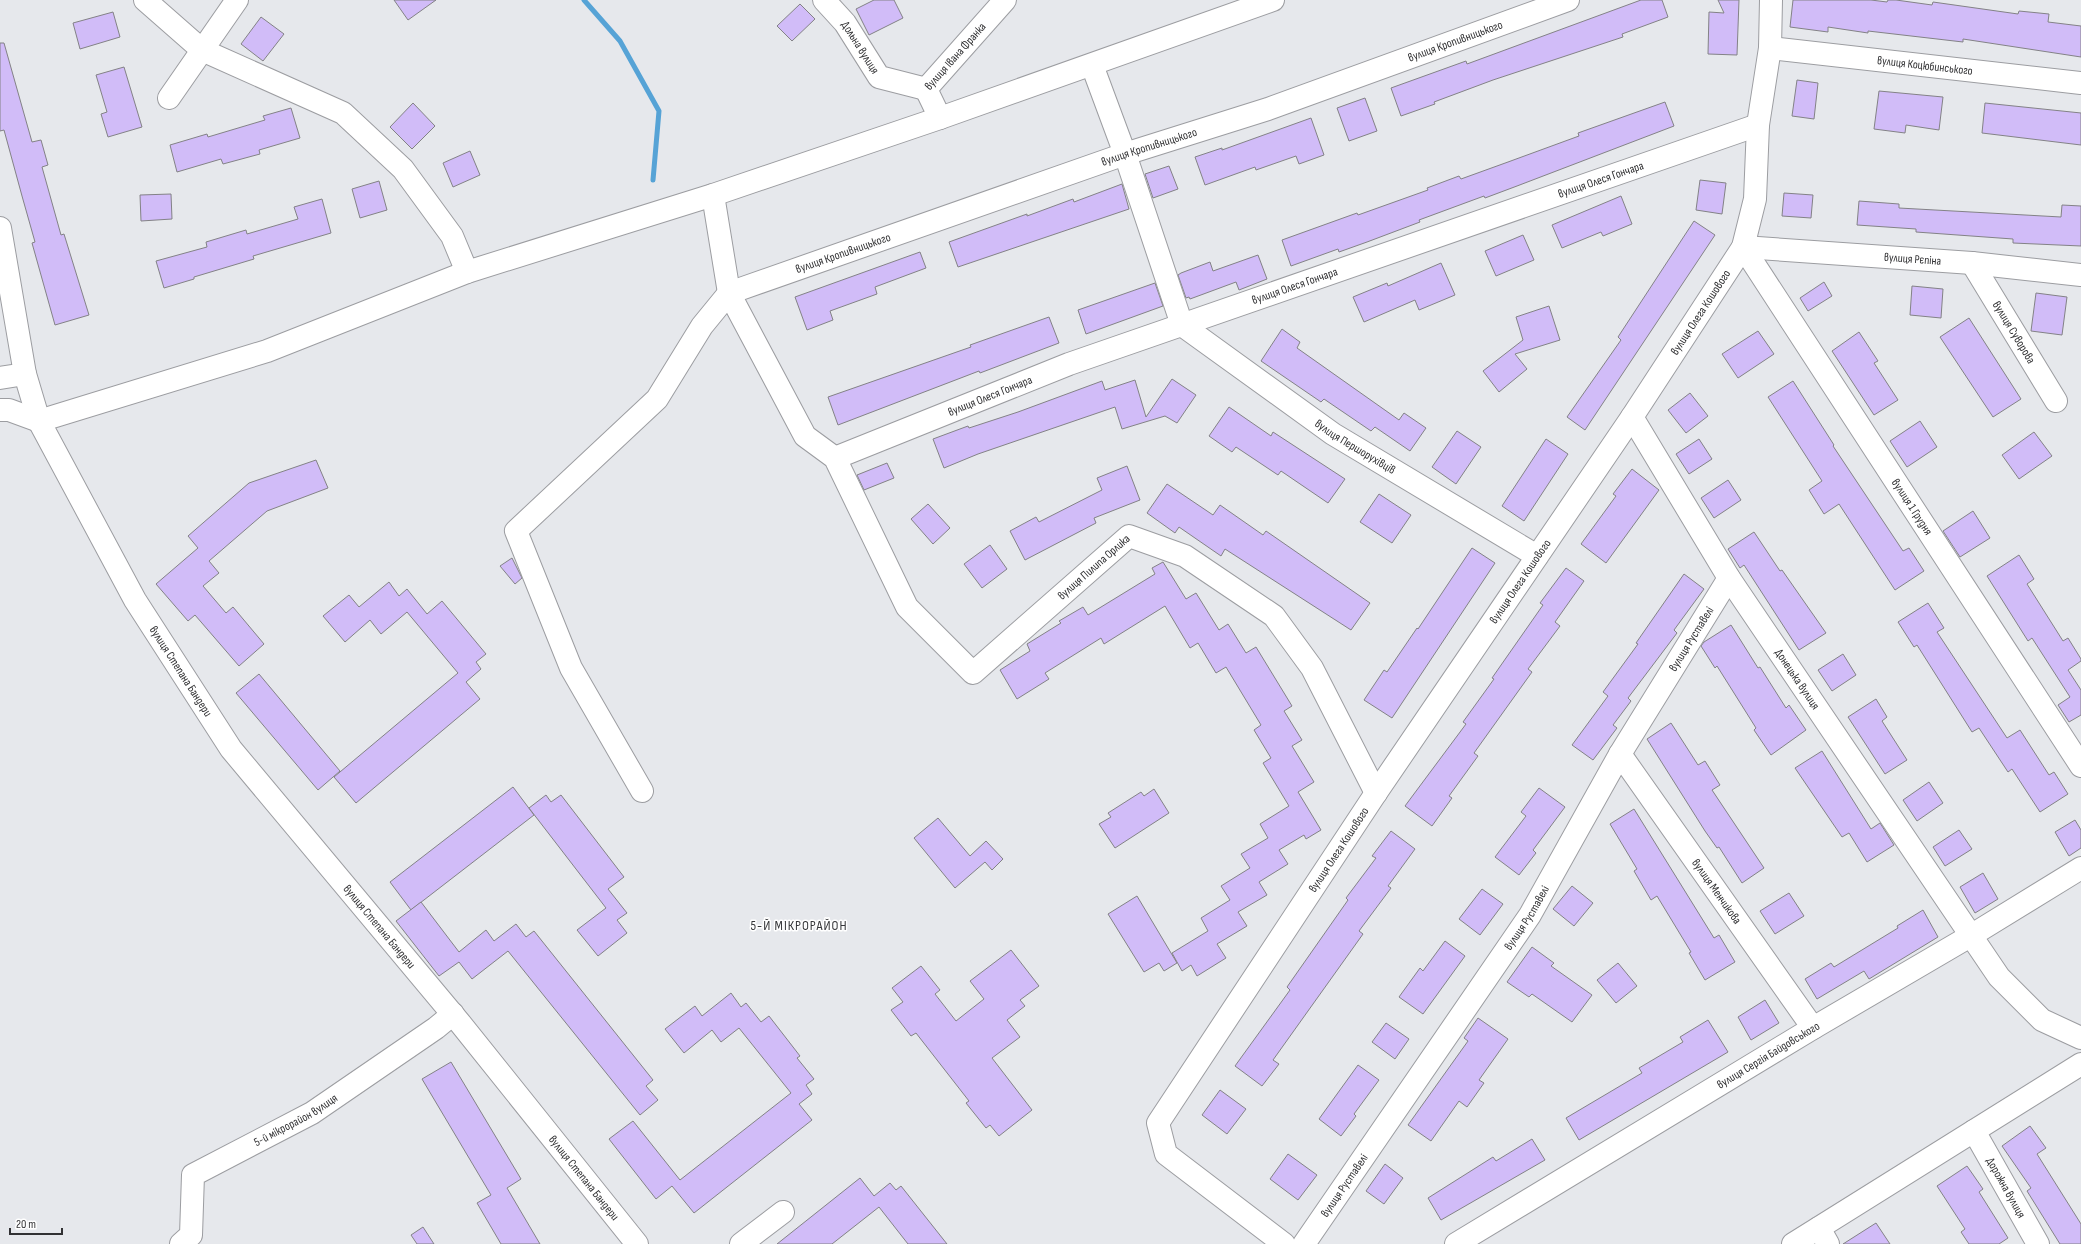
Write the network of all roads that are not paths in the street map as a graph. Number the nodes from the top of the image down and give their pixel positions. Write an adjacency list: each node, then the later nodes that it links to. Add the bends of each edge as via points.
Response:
1 (145, 0): 9 (street)
2 (237, 0): 9 (street)
3 (824, 0): 12 (street, Дольна вулиця, via 845,23 879,76)
4 (1005, 0): 12 (street, вулиця Івана Франка)
5 (1273, 0): 10 (street)
6 (1568, 0): 16 (street, вулиця Кропивницького, via 1268,109)
7 (1771, 0): 8 (street, вулиця Олега Кошового)
8 (1770, 48): 11 (street, вулиця Коцюбинського); 15 (street, вулиця Олега Кошового)
9 (202, 50): 13 (street); 21 (street, via 343,113 403,169 452,236)
10 (1092, 65): 14 (street); 16 (street)
11 (2081, 83)
12 (926, 89): 14 (street, вулиця Івана Франка)
13 (169, 98)
14 (940, 118): 17 (street)
15 (1758, 125): 19 (street, вулиця Олега Кошового, via 1755,199); 24 (street, вулиця Олеся Гончара)
16 (1125, 154): 23 (street, вулиця Кропивницького); 24 (street)
17 (713, 195): 21 (street); 23 (street)
18 (0, 228): 25 (street, вулиця Степана Бандери)
19 (1743, 247): 20 (street, вулиця Рєпіна); 29 (street, вулиця Олега Кошового); 35 (street, вулиця 1 Грудня)
20 (1972, 263): 22 (street, вулиця Рєпіна); 27 (street, вулиця Суворова)
21 (467, 272): 30 (street, via 267,351)
22 (2081, 274)
23 (729, 293): 31 (street, via 804,436); 36 (street, via 702,326 657,399 516,531 570,668)
24 (1182, 325): 31 (street, вулиця Олеся Гончара, via 1069,364); 32 (street, вулиця Першорухівців, via 1333,434)
25 (25, 374): 26 (street); 30 (street, вулиця Степана Бандери)
26 (0, 378)
27 (2056, 401)
28 (0, 410): 30 (street, via 9,410)
29 (1632, 417): 32 (street, вулиця Олега Кошового); 33 (street, Донецька вулиця)
30 (39, 421): 40 (street, вулиця Степана Бандери, via 135,600 231,749)
31 (835, 458): 37 (street, вулиця Пилипа Орлика, via 907,607 973,673 1129,536 1185,556 1274,616 1312,668)
32 (1537, 556): 37 (street, вулиця Олега Кошового)
33 (1730, 578): 34 (street, вулиця Руставелі); 39 (street, Донецька вулиця)
34 (1620, 754): 41 (street, вулиця Менчикова); 51 (street, вулиця Руставелі, via 1530,915)
35 (2081, 766)
36 (642, 791)
37 (1376, 793): 50 (street, вулиця Олега Кошового, via 1158,1123 1166,1154)
38 (2081, 868): 39 (street, вулиця Сергія Байдовського)
39 (1972, 935): 41 (street, вулиця Сергія Байдовського); 42 (street, Донецька вулиця, via 1999,977 2042,1020)
40 (453, 1014): 47 (street, 5-й мікрорайон вулиця, via 312,1113 193,1175 191,1235); 48 (street, вулиця Степана Бандери)
41 (1813, 1028): 52 (street, вулиця Сергія Байдовського)
42 (2081, 1038)
43 (2081, 1064): 44 (street)
44 (1974, 1131): 46 (street); 54 (street, Дорожна вулиця)
45 (783, 1212): 49 (street)
46 (1824, 1236): 53 (street)
47 (181, 1244)
48 (637, 1244)
49 (741, 1244)
50 (1284, 1244)
51 (1304, 1244)
52 (1456, 1244)
53 (1793, 1244)
54 (2038, 1244)

